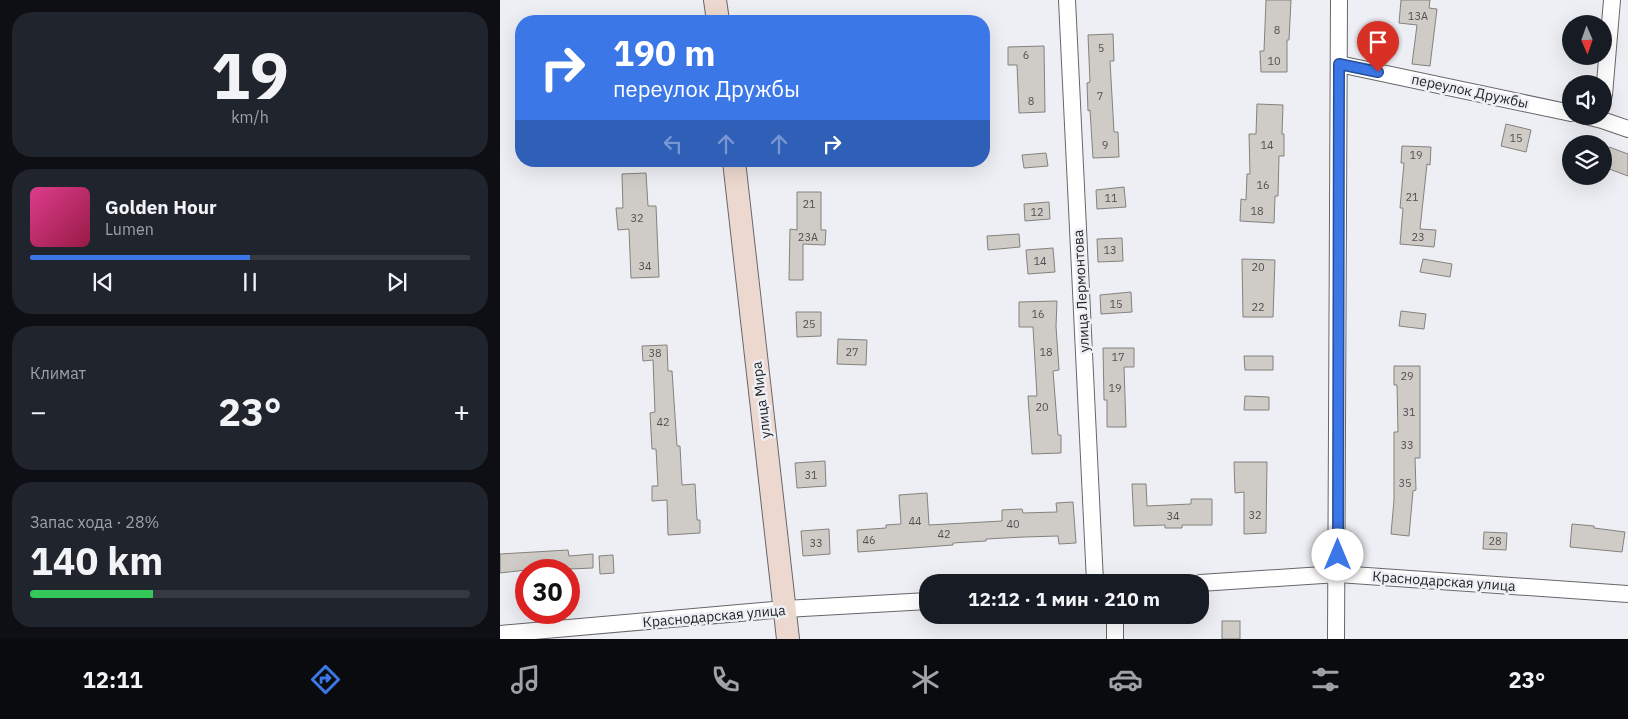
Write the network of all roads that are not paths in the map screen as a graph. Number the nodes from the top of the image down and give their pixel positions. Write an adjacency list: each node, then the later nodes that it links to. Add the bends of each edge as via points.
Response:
1 (715, 0): 5 (main road)
2 (1067, 0): 12 (street, улица Лермонтова)
3 (1339, 0): 6 (street)
4 (1612, 0): 7 (street)
5 (717, 15)
6 (1339, 64): 8 (street, переулок Дружбы); 13 (street)
7 (1606, 75)
8 (1562, 111)
9 (1612, 123): 10 (street)
10 (1628, 129)
11 (735, 167): 17 (main road, улица Мира)
12 (1095, 574)
13 (1338, 574): 14 (street, Краснодарская улица); 15 (street, Краснодарская улица); 22 (street)
14 (1209, 582)
15 (1628, 594)
16 (919, 602): 17 (street, Краснодарская улица)
17 (785, 609): 19 (street, Краснодарская улица); 20 (main road, улица Мира)
18 (1115, 624): 21 (street)
19 (500, 634)
20 (788, 639)
21 (1115, 639)
22 (1336, 639)

